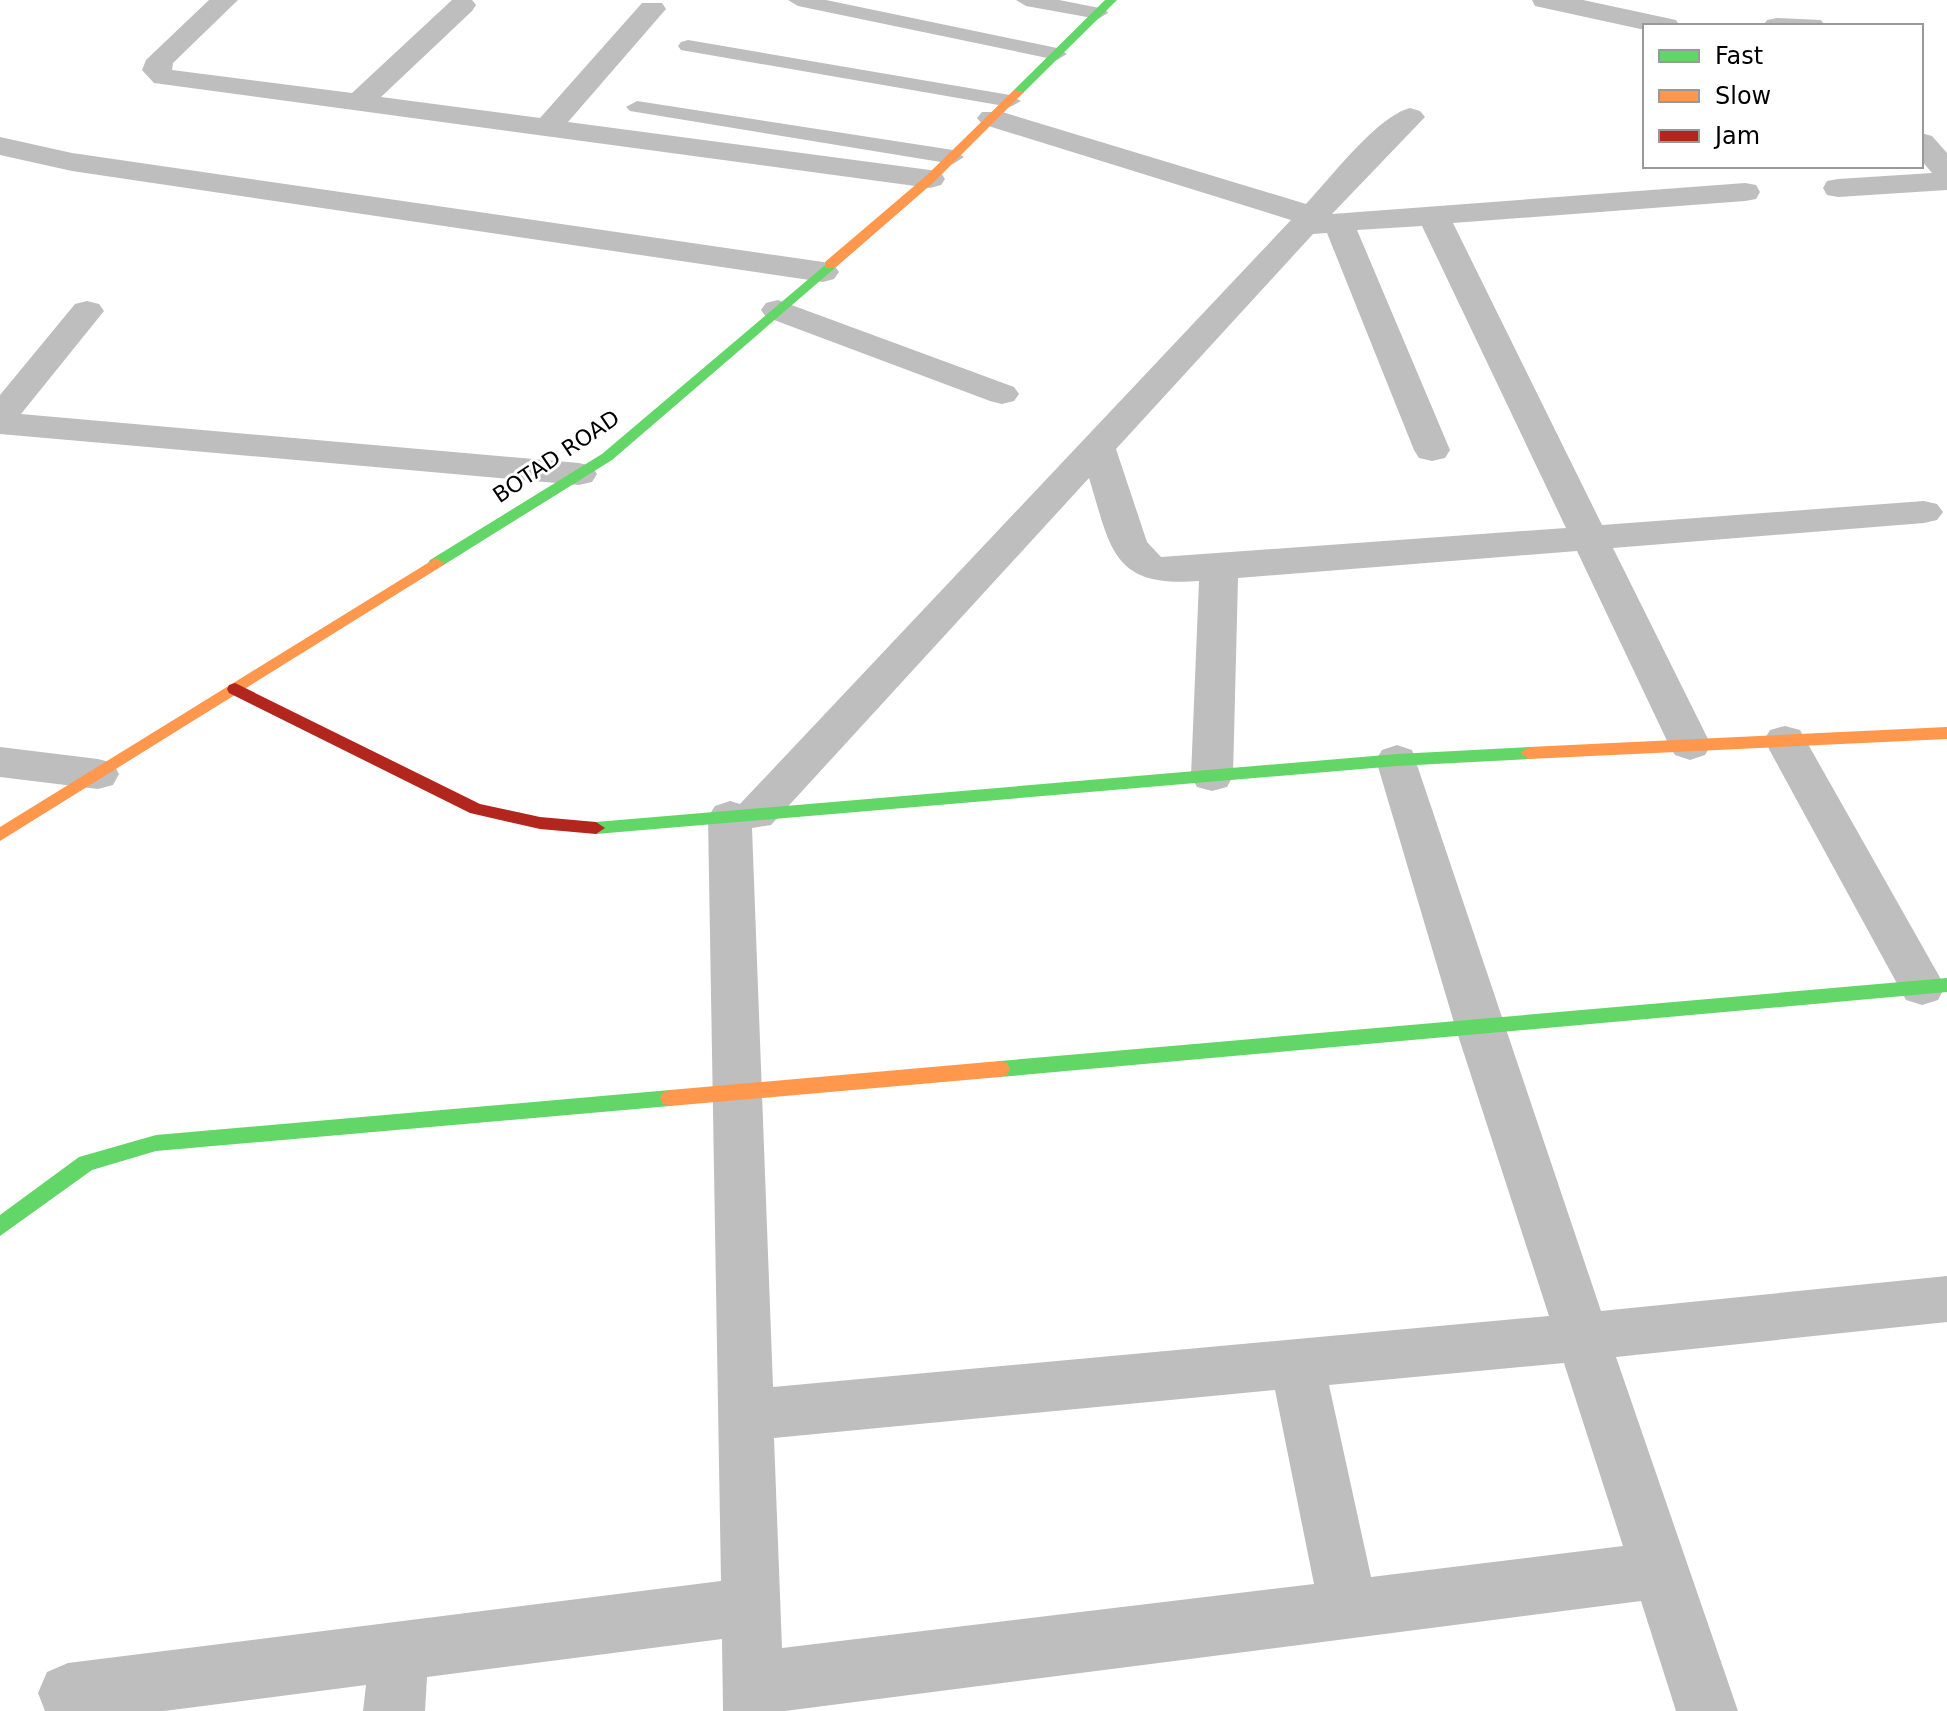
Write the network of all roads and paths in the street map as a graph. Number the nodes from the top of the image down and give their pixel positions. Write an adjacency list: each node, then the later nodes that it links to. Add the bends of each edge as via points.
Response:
1 (225, 0): 12 (street, via 160,60 156,70 164,77)
2 (798, 0): 11 (lane)
3 (1026, 0): 7 (lane)
4 (1545, 0): 5 (street)
5 (1584, 4): 9 (street)
6 (462, 5): 12 (street)
7 (1104, 7): 11 (street, BOTAD ROAD)
8 (652, 9): 16 (street)
9 (1659, 24)
10 (688, 46): 14 (lane)
11 (1057, 54): 14 (street, BOTAD ROAD)
12 (357, 104): 16 (street)
13 (637, 107): 19 (lane)
14 (1001, 109): 19 (street, BOTAD ROAD); 26 (street)
15 (1410, 117): 26 (street, via 1383,140)
16 (546, 129): 21 (street)
17 (1923, 144): 20 (street)
18 (0, 146): 27 (street, via 72,162)
19 (953, 157): 21 (street, BOTAD ROAD)
20 (1947, 171)
21 (930, 179): 27 (street, BOTAD ROAD)
22 (1947, 181): 23 (street)
23 (1838, 188)
24 (1745, 192): 25 (street)
25 (1433, 215): 26 (street); 36 (street)
26 (1318, 221): 32 (street); 33 (street)
27 (823, 272): 28 (street, BOTAD ROAD)
28 (778, 310): 30 (street); 34 (street, BOTAD ROAD, via 607,457)
29 (87, 311): 31 (street)
30 (1002, 394)
31 (0, 421): 34 (street)
32 (1098, 447): 37 (street, via 1137,558 1169,571); 46 (street)
33 (1432, 450)
34 (579, 474): 38 (street, BOTAD ROAD)
35 (1924, 512): 36 (street)
36 (1589, 536): 37 (street); 41 (street)
37 (1219, 568): 45 (street)
38 (235, 689): 44 (street, BOTAD ROAD); 46 (street, via 476,809 540,823 600,828)
39 (1947, 733): 40 (street)
40 (1785, 740): 41 (street); 48 (street)
41 (1690, 745): 42 (street)
42 (1397, 760): 45 (street); 49 (street)
43 (0, 762): 44 (street)
44 (98, 774): 47 (street, BOTAD ROAD)
45 (1212, 776): 46 (street)
46 (743, 816): 50 (street)
47 (0, 835)
48 (1934, 986): 49 (street)
49 (1479, 1026): 50 (street); 53 (street)
50 (739, 1091): 51 (street, via 156,1143 86,1163); 55 (street)
51 (0, 1227)
52 (1947, 1299): 53 (street)
53 (1583, 1337): 54 (street); 56 (street)
54 (1297, 1364): 55 (street); 58 (street)
55 (747, 1415): 57 (street)
56 (1660, 1570): 58 (street); 63 (street)
57 (751, 1606): 59 (street); 61 (street)
58 (1348, 1608): 61 (street)
59 (399, 1652): 60 (street); 62 (street)
60 (68, 1693)
61 (754, 1697)
62 (394, 1711)
63 (1707, 1711)

